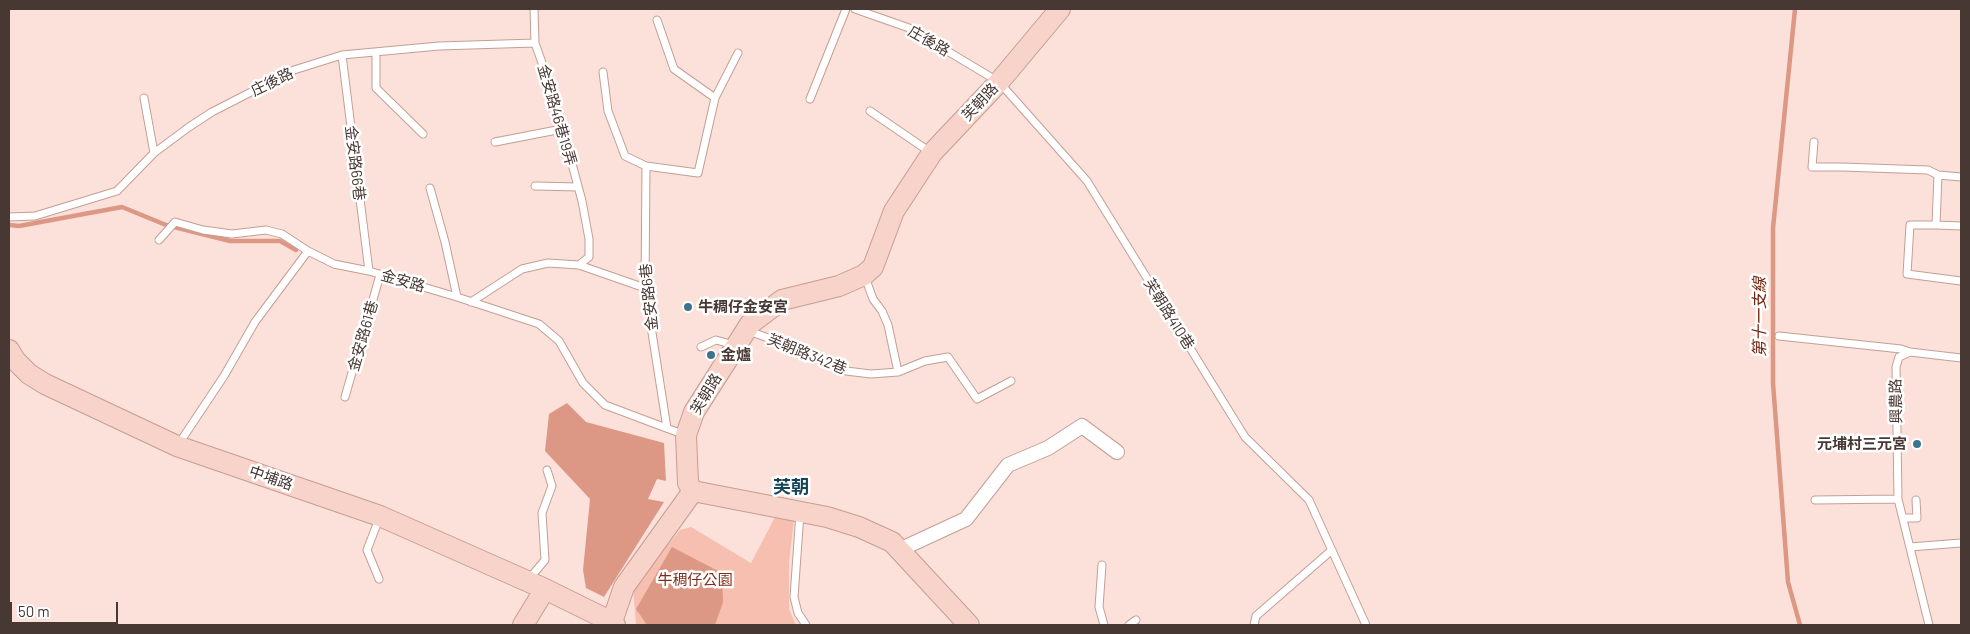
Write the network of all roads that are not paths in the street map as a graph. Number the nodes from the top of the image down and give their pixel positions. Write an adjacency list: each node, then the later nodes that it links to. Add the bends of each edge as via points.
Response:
1 (534, 9): 6 (lane)
2 (846, 9): 14 (lane)
3 (855, 9): 11 (lane, 庄後路, via 910,28)
4 (1060, 9): 11 (street, 芙朝路)
5 (657, 20): 13 (lane, via 674,69)
6 (535, 43): 7 (lane, 庄後路); 16 (lane, 金安路46巷19弄)
7 (376, 52): 9 (lane, 庄後路); 17 (lane, via 376,88)
8 (738, 54): 13 (lane)
9 (342, 55): 21 (lane, 庄後路, via 294,70 212,112); 34 (lane, 金安路66巷)
10 (603, 72): 22 (lane, via 608,111 624,156)
11 (999, 82): 20 (street, 芙朝路); 64 (lane, 芙朝路410巷, via 1087,181 1245,437 1308,500)
12 (144, 98): 21 (lane)
13 (714, 98): 22 (lane, via 698,173)
14 (810, 100)
15 (870, 111): 20 (lane)
16 (562, 129): 18 (lane); 26 (lane, 金安路46巷19弄)
17 (423, 134)
18 (495, 142)
19 (1814, 142): 23 (lane, via 1812,167 1928,170)
20 (932, 153): 36 (street, 芙朝路, via 894,211 873,267)
21 (154, 154): 28 (lane, 庄後路, via 117,191 35,216)
22 (646, 166): 38 (lane, 金安路6巷)
23 (1938, 175): 24 (lane); 29 (lane)
24 (1961, 177)
25 (535, 186): 26 (lane, 金安路46巷19弄)
26 (578, 187): 33 (lane, 金安路46巷19弄, via 589,239 589,257)
27 (430, 188): 39 (lane)
28 (9, 217)
29 (1936, 224): 30 (lane); 37 (lane, via 1910,224 1907,274)
30 (1961, 226)
31 (159, 240): 32 (lane, 金安路, via 175,222 232,234 266,230 282,234)
32 (308, 251): 34 (lane, 金安路, via 334,264); 51 (lane, via 255,322 224,376)
33 (579, 265): 38 (lane); 40 (lane, via 548,263 522,269)
34 (369, 271): 35 (lane, 金安路)
35 (380, 275): 39 (lane, 金安路); 49 (lane, 金安路61巷)
36 (864, 275): 42 (street, 芙朝路, via 839,286 782,300 750,324); 47 (lane, via 888,325)
37 (1961, 281)
38 (645, 288): 50 (lane, 金安路6巷)
39 (457, 296): 40 (lane, 金安路)
40 (471, 302): 50 (lane, 金安路, via 538,324 559,341 583,384 605,406)
41 (1780, 336): 45 (lane)
42 (741, 338): 43 (lane, 芙朝路342巷, via 716,340); 47 (lane, 芙朝路342巷, via 824,359 846,371 871,374); 50 (street, 芙朝路, via 694,412)
43 (701, 347)
44 (9, 350): 51 (street, 中埔路, via 29,374 45,384)
45 (1910, 352): 46 (lane); 55 (lane, 興農路, via 1899,357 1896,367)
46 (1961, 358)
47 (898, 372): 48 (lane, 芙朝路342巷, via 925,361 948,357 977,399)
48 (1011, 381)
49 (345, 397)
50 (676, 432): 54 (street, 芙朝路, via 688,483)
51 (177, 446): 59 (street, 中埔路)
52 (1118, 452): 63 (street, via 1082,426 1048,448 1008,465 966,519)
53 (547, 470): 67 (lane, via 552,486 542,512 546,560)
54 (693, 491): 58 (street); 69 (street, via 624,587)
55 (1898, 499): 56 (lane); 60 (lane, 興農路)
56 (1815, 500)
57 (1916, 500): 60 (lane, via 1917,518)
58 (800, 512): 63 (street, via 859,527 892,542); 71 (lane, via 794,597 798,613)
59 (380, 516): 66 (lane, via 367,550); 67 (street, 中埔路)
60 (1903, 518): 62 (lane, 興農路)
61 (1961, 543): 62 (lane)
62 (1910, 547): 77 (lane, 興農路)
63 (899, 550): 72 (street)
64 (1332, 550): 75 (lane, via 1256,616); 76 (lane, 芙朝路410巷)
65 (1102, 565): 73 (lane, via 1099,607)
66 (379, 579)
67 (536, 585): 69 (street, 中埔路); 70 (street)
68 (1136, 620): 74 (lane)
69 (614, 624)
70 (523, 625)
71 (806, 625)
72 (969, 625)
73 (1104, 625)
74 (1129, 625)
75 (1254, 625)
76 (1366, 625)
77 (1929, 625)

